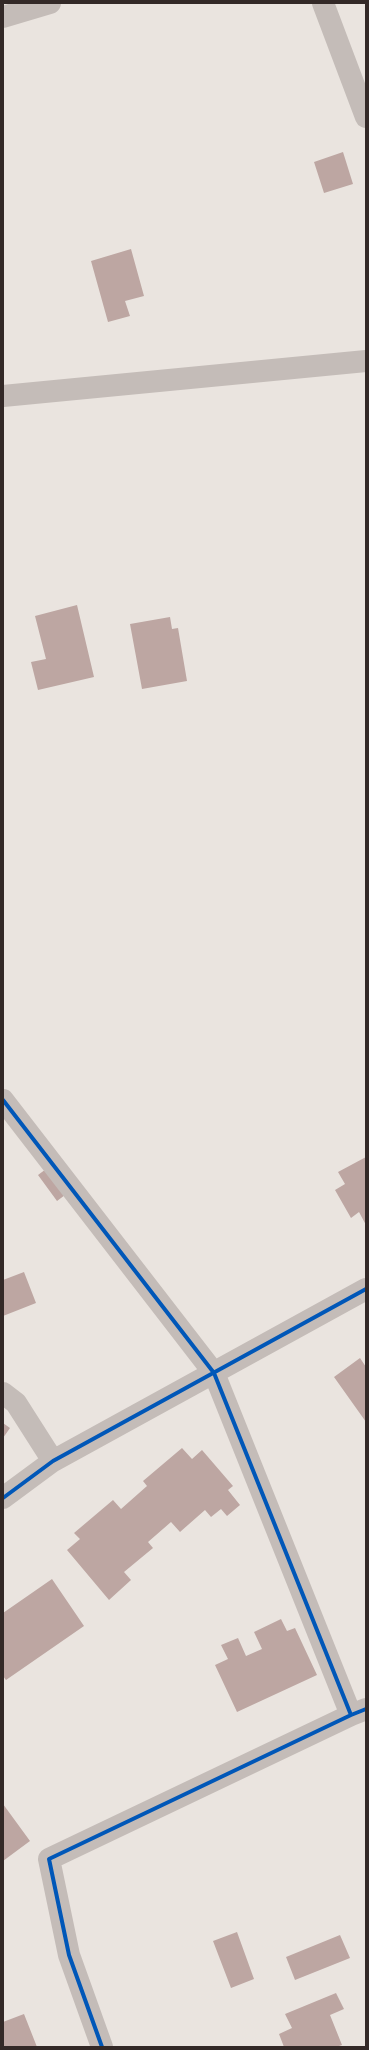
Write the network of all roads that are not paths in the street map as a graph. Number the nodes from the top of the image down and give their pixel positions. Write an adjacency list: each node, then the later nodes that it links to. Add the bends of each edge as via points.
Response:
1 (50, 3): 3 (street)
2 (323, 3): 4 (street)
3 (3, 17)
4 (366, 118)
5 (366, 361): 6 (street)
6 (3, 396)
7 (3, 1100): 9 (street)
8 (366, 1289): 9 (street)
9 (214, 1373): 11 (street); 13 (street)
10 (3, 1394): 11 (street, via 16,1402)
11 (53, 1460): 12 (street)
12 (3, 1498)
13 (359, 1712): 14 (street, via 49,1859 70,1955)
14 (102, 2047)

